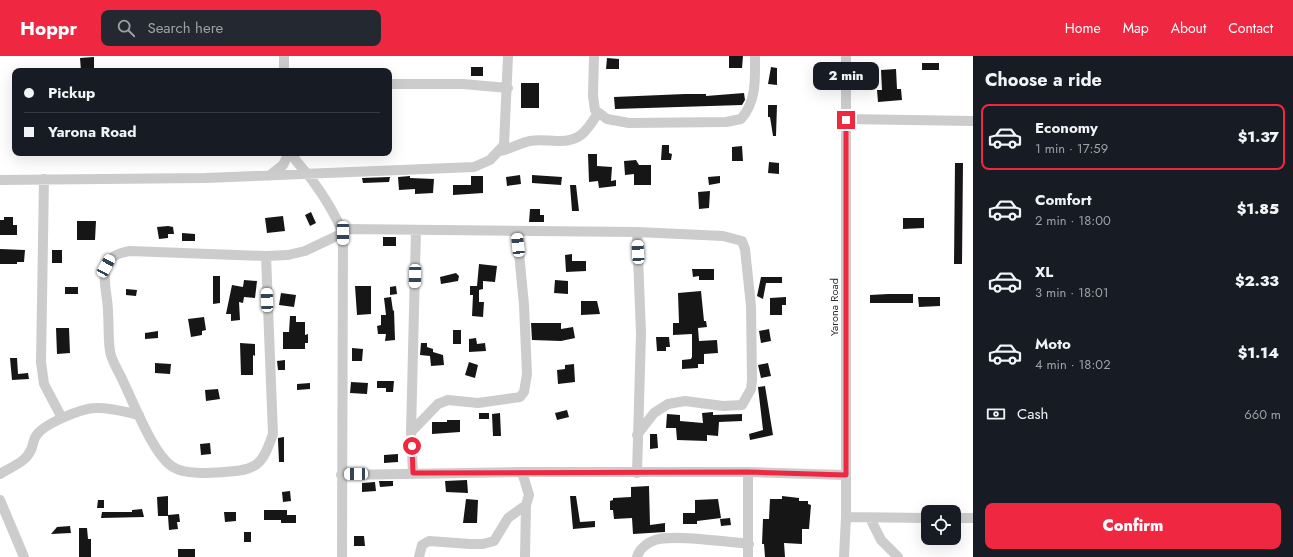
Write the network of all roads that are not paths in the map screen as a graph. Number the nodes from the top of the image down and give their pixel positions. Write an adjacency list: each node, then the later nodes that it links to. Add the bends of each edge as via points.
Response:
1 (284, 56): 6 (street)
2 (508, 56): 8 (street)
3 (594, 56): 9 (street, via 594,106)
4 (755, 56): 9 (street, via 754,91 742,119 726,122 629,123 607,120)
5 (846, 56): 10 (street, Yarona Road)
6 (284, 68)
7 (392, 84): 8 (street, via 463,84)
8 (508, 88): 12 (street, via 504,145)
9 (598, 113): 12 (street, via 581,136 563,141 528,141)
10 (846, 120): 11 (street); 34 (street, Yarona Road)
11 (973, 121)
12 (500, 151): 15 (street, via 490,160 474,167)
13 (288, 156): 16 (street, via 283,165)
14 (292, 156): 15 (street)
15 (308, 175): 16 (street); 22 (street, via 326,200)
16 (269, 176): 17 (street)
17 (44, 179): 18 (street); 25 (street, via 41,362 44,384)
18 (0, 180)
19 (416, 230): 20 (street); 22 (street, via 347,230); 26 (street)
20 (517, 232): 21 (street); 26 (street, via 524,305 527,374 524,392 520,397 483,403 448,400 438,404)
21 (637, 232): 27 (street, via 641,333); 27 (street, via 723,236 742,241 751,306 752,380 751,389 742,405 722,406 685,401 668,404 654,413)
22 (343, 233): 23 (street, via 305,251); 33 (street)
23 (266, 256): 24 (street, via 130,251 110,259 106,266 105,280 110,352); 24 (street, via 273,434 258,464 241,471 182,471 163,458)
24 (139, 415): 25 (street, via 98,407)
25 (62, 418): 28 (street, via 43,428 35,436 26,458 16,466)
26 (411, 432): 31 (street)
27 (637, 435): 32 (street)
28 (2, 468)
29 (522, 472): 31 (street); 32 (street); 36 (street, via 529,495)
30 (748, 472): 32 (street); 34 (street); 42 (street)
31 (413, 473): 33 (street)
32 (637, 473)
33 (341, 474): 44 (street)
34 (846, 475): 37 (street, Yarona Road)
35 (0, 500): 43 (street)
36 (526, 505): 45 (street, via 508,518 494,541 470,544 429,541 422,546); 46 (street)
37 (846, 517): 38 (street); 49 (street, Yarona Road)
38 (870, 518): 39 (street); 50 (street, via 881,540)
39 (921, 518)
40 (961, 518): 41 (street)
41 (973, 518)
42 (748, 544): 47 (street, via 670,538 655,540 644,546); 48 (street)
43 (24, 557)
44 (342, 557)
45 (419, 557)
46 (525, 557)
47 (638, 557)
48 (748, 557)
49 (844, 557)
50 (898, 557)

